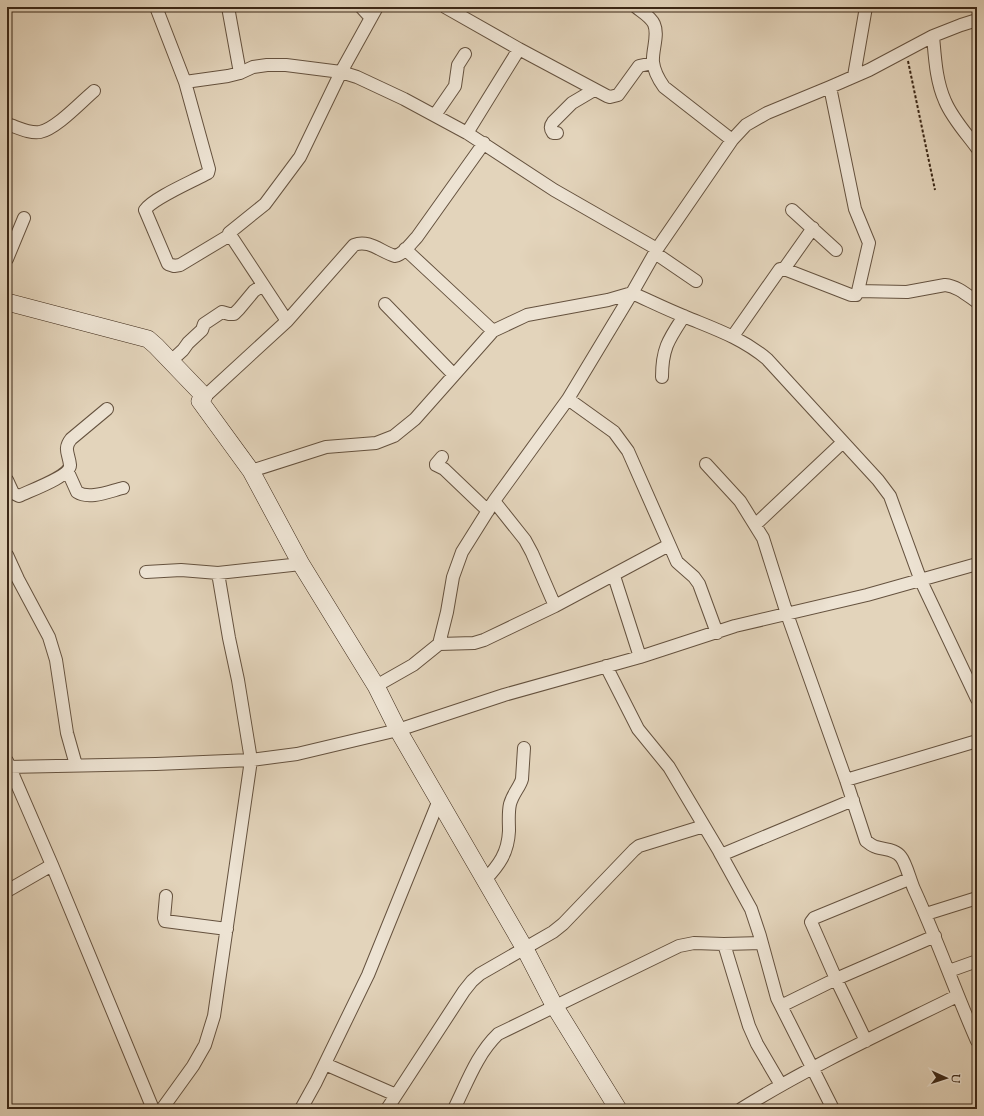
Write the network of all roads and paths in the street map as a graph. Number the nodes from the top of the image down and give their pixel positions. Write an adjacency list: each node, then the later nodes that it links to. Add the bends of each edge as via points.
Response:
1 (156, 7): 19 (street)
2 (228, 7): 17 (street)
3 (361, 7): 9 (street)
4 (376, 7): 9 (street)
5 (445, 7): 12 (street)
6 (636, 7): 8 (street)
7 (866, 7): 18 (street)
8 (648, 11): 15 (street, via 655,26 656,36)
9 (371, 18): 16 (street)
10 (977, 20): 11 (street)
11 (933, 36): 13 (street); 28 (street, via 936,72 942,96 958,123)
12 (519, 49): 21 (street); 25 (street)
13 (906, 50): 18 (street); 30 (path)
14 (465, 54): 23 (street, via 458,64 455,86)
15 (653, 63): 21 (street, via 640,66 618,95 610,97); 27 (street, via 664,88)
16 (341, 72): 17 (street, via 267,65 253,67); 23 (street, via 358,77); 34 (street, via 300,157 265,204 231,231)
17 (240, 73): 19 (street)
18 (854, 76): 20 (street)
19 (185, 82): 34 (street, via 208,173 164,196 147,206 145,210 163,255 168,264 174,266 180,265)
20 (830, 87): 27 (street, via 767,112 746,125); 42 (street, via 855,209 870,243)
21 (594, 90): 26 (street, via 572,103 553,122 551,130)
22 (94, 91): 24 (street, via 47,129 39,132)
23 (434, 115): 25 (street)
24 (7, 124)
25 (467, 132): 29 (street)
26 (557, 133)
27 (732, 140): 37 (street)
28 (975, 142)
29 (484, 143): 35 (street, via 417,237); 37 (street, via 554,190)
30 (935, 190)
31 (792, 210): 33 (street)
32 (24, 218): 38 (street)
33 (813, 228): 36 (street); 39 (street)
34 (230, 235): 41 (street)
35 (405, 249): 48 (street, via 395,256 363,242 354,245); 49 (street)
36 (836, 250)
37 (656, 251): 40 (street); 43 (street)
38 (7, 258)
39 (784, 269): 42 (street, via 852,295 856,295); 50 (street, via 778,270)
40 (696, 280)
41 (263, 284): 48 (street); 51 (street, via 234,314 222,312 204,324 202,330)
42 (858, 291): 45 (street, via 907,292 945,285 958,289)
43 (632, 293): 47 (street); 49 (street, via 527,315); 54 (street)
44 (7, 302): 51 (street, via 140,336 148,339)
45 (977, 302)
46 (385, 304): 52 (street)
47 (684, 316): 50 (street); 53 (street, via 666,346)
48 (287, 321): 55 (street)
49 (493, 330): 52 (street)
50 (733, 336): 57 (street, via 767,359)
51 (170, 361): 55 (street, via 204,396)
52 (454, 375): 60 (street, via 415,420 394,436 376,443 326,447)
53 (662, 377)
54 (568, 399): 64 (street); 66 (street, via 620,439 628,451)
55 (200, 402): 60 (street)
56 (108, 409): 61 (street, via 68,443 71,467)
57 (843, 442): 65 (street); 74 (street, via 890,496)
58 (442, 457): 64 (street, via 436,466 444,469)
59 (706, 464): 65 (street, via 740,501)
60 (251, 471): 68 (street)
61 (68, 472): 62 (street, via 19,496 13,493); 63 (street, via 80,494 92,495)
62 (7, 480)
63 (122, 488)
64 (491, 506): 75 (street, via 524,540); 78 (street, via 457,563)
65 (755, 525): 76 (street, via 763,538)
66 (669, 545): 72 (street); 77 (street, via 677,562 698,584)
67 (7, 555): 73 (street)
68 (301, 564): 71 (street); 81 (street)
69 (977, 564): 74 (street)
70 (146, 572): 71 (street)
71 (218, 572): 86 (street)
72 (614, 576): 75 (street); 79 (street)
73 (12, 581): 88 (street, via 40,619 56,660 67,733)
74 (921, 581): 76 (street); 82 (street)
75 (555, 606): 78 (street, via 484,640 474,643)
76 (787, 614): 77 (street, via 735,626); 89 (street)
77 (717, 633): 79 (street)
78 (439, 644): 81 (street, via 413,665)
79 (640, 657): 80 (street)
80 (606, 666): 83 (street, via 504,695); 92 (street, via 638,729 668,767)
81 (376, 686): 83 (street)
82 (977, 699)
83 (398, 730): 86 (street, via 304,752); 90 (street)
84 (977, 741): 89 (street)
85 (524, 748): 95 (street, via 522,779 510,802 509,834 503,857)
86 (251, 760): 88 (street); 101 (street)
87 (8, 765): 88 (street); 94 (street)
88 (76, 765)
89 (846, 780): 91 (street)
90 (439, 800): 95 (street); 114 (street, via 368,975)
91 (853, 800): 93 (street); 96 (street, via 866,841 896,852 902,858)
92 (704, 826): 93 (street); 105 (street, via 639,846 563,924)
93 (721, 855): 103 (street, via 751,909)
94 (52, 865): 97 (street); 118 (street)
95 (485, 880): 105 (street)
96 (909, 880): 100 (street); 108 (street, via 812,920 811,925)
97 (7, 891)
98 (166, 896): 101 (street, via 166,921)
99 (977, 898): 100 (street)
100 (926, 914): 102 (street)
101 (227, 929): 119 (street, via 214,1016 205,1044 193,1066)
102 (935, 936): 107 (street); 108 (street)
103 (762, 943): 104 (street); 110 (street)
104 (724, 944): 111 (street, via 694,943 679,946); 116 (street, via 749,1026)
105 (525, 949): 111 (street); 117 (street, via 472,981)
106 (977, 961): 107 (street)
107 (949, 971): 109 (street)
108 (836, 979): 110 (street); 112 (street)
109 (957, 996): 112 (street); 113 (street)
110 (781, 1006): 115 (street)
111 (555, 1007): 122 (street, via 498,1034 489,1043); 123 (street)
112 (866, 1041): 115 (street)
113 (977, 1041)
114 (325, 1064): 117 (street); 120 (street)
115 (812, 1068): 116 (street); 125 (street)
116 (780, 1085): 124 (street)
117 (396, 1095): 121 (street)
118 (153, 1109)
119 (162, 1109)
120 (301, 1109)
121 (387, 1109)
122 (454, 1109)
123 (618, 1109)
124 (741, 1109)
125 (833, 1109)

